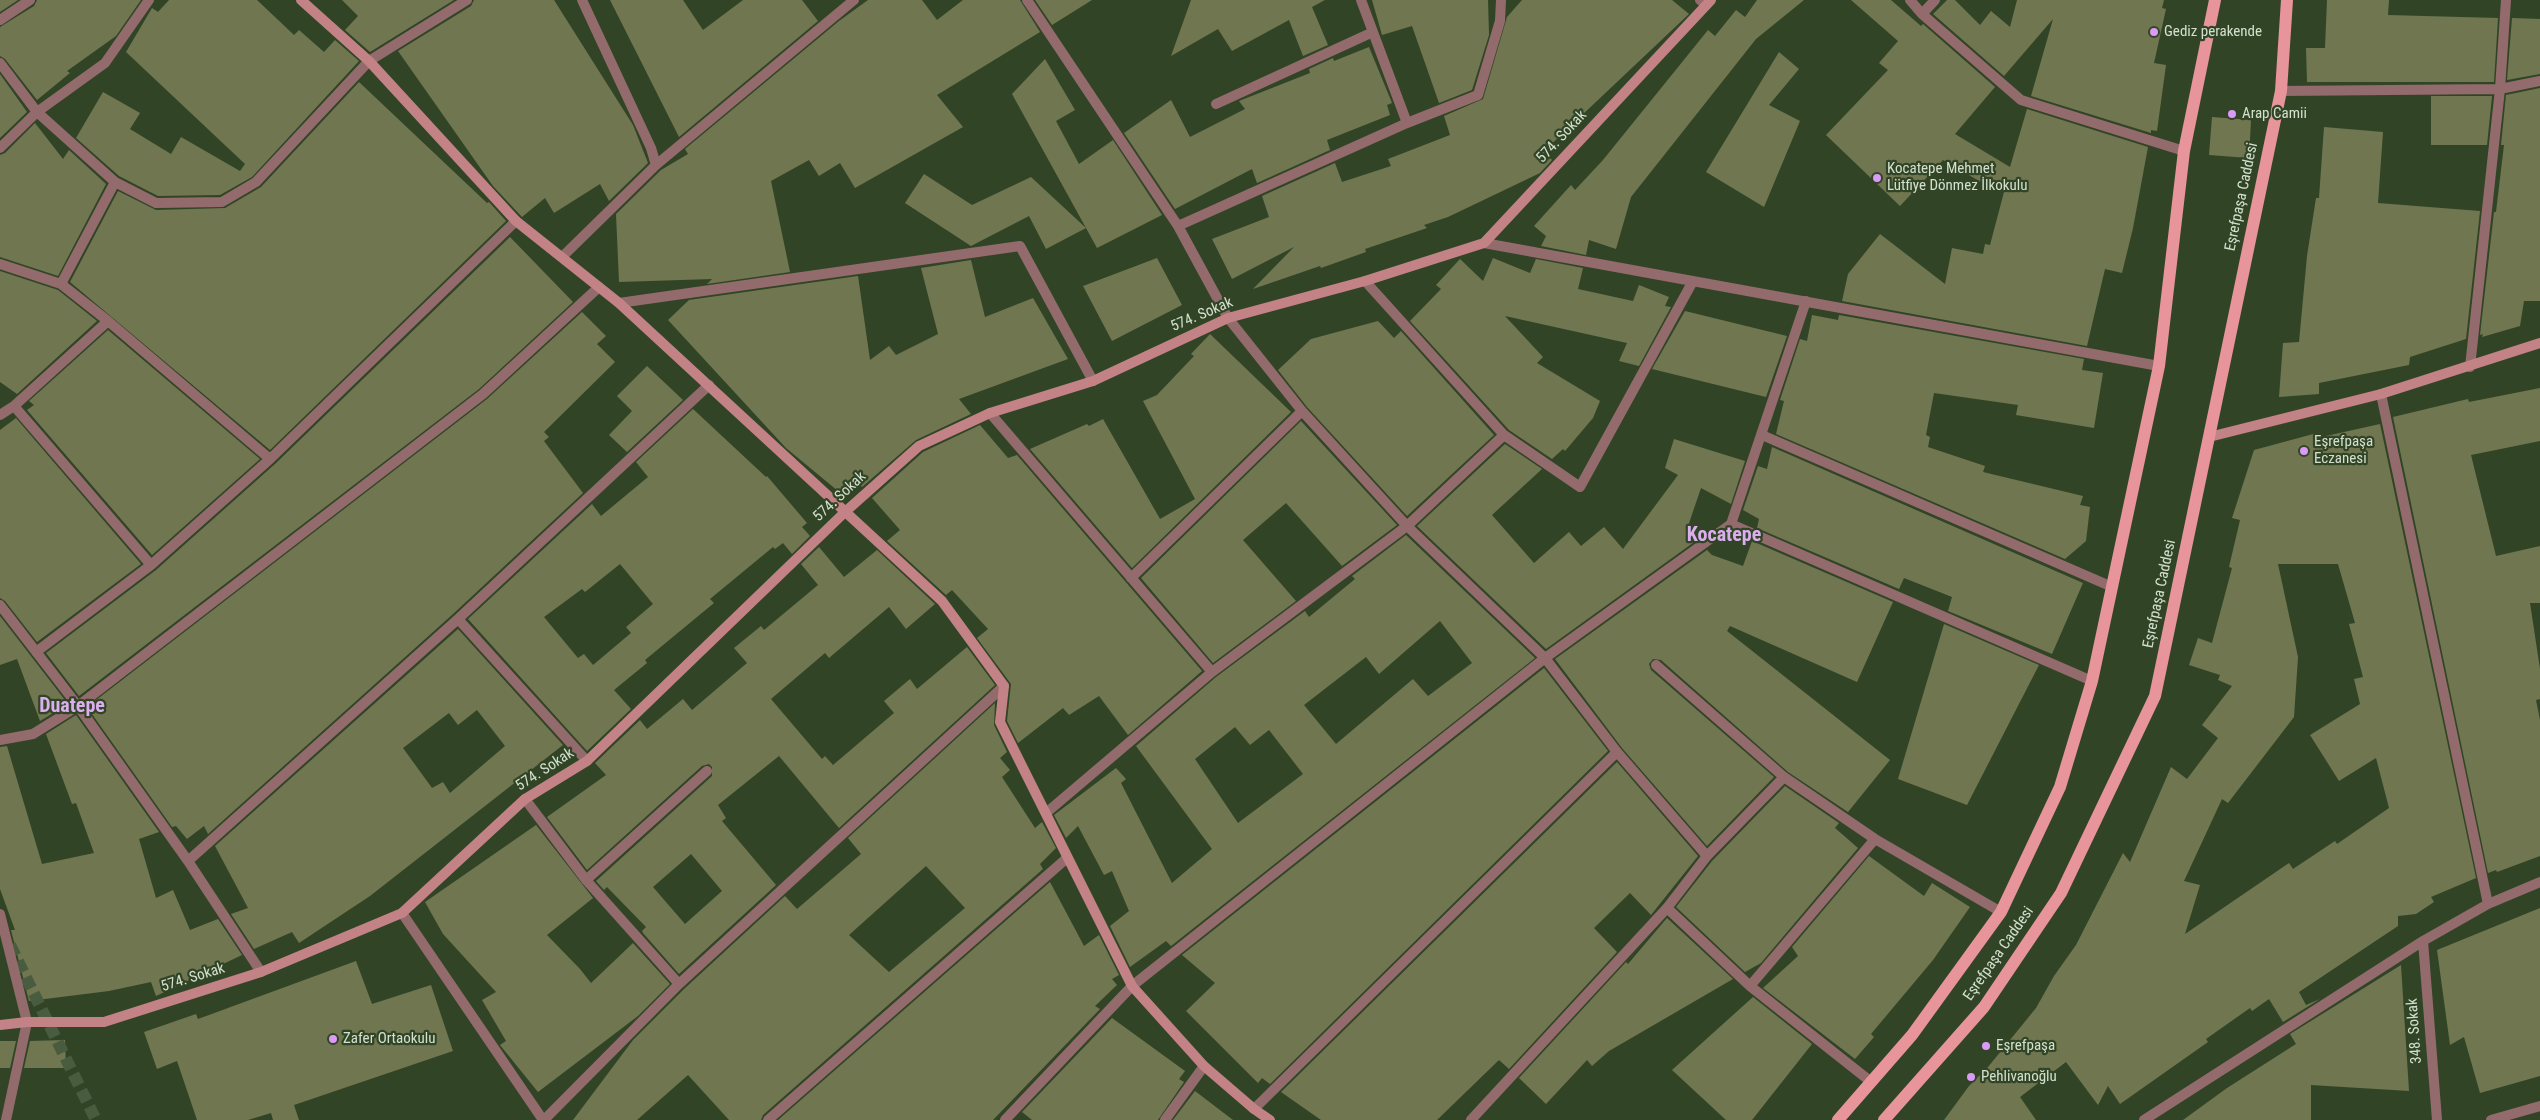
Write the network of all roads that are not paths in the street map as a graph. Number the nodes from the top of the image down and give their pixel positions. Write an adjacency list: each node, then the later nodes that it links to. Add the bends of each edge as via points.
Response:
1 (30, 0): 17 (street)
2 (149, 0): 25 (street, via 105,63)
3 (300, 0): 19 (street)
4 (467, 0): 19 (street)
5 (582, 0): 29 (street)
6 (854, 0): 29 (street)
7 (1027, 0): 32 (street)
8 (1361, 0): 18 (street)
9 (1501, 0): 26 (street, via 1500,21 1478,94)
10 (1910, 0): 16 (street)
11 (1935, 0): 16 (street)
12 (2215, 0): 28 (main road, Eşrefpaşa Caddesi)
13 (2287, 0): 23 (main road, Eşrefpaşa Caddesi)
14 (2506, 0): 22 (street)
15 (1705, 2): 33 (street, 574. Sokak)
16 (1922, 14): 28 (street, via 2021,100)
17 (0, 20)
18 (1374, 32): 24 (street); 26 (street)
19 (369, 62): 30 (street, via 256,182 222,202 156,203); 31 (street)
20 (0, 63): 25 (street)
21 (2540, 81): 22 (street)
22 (2500, 89): 23 (street); 46 (street)
23 (2281, 91): 56 (main road, Eşrefpaşa Caddesi)
24 (1216, 104)
25 (37, 112): 27 (street); 30 (street)
26 (1408, 123): 32 (street)
27 (0, 148)
28 (2184, 151): 45 (main road, Eşrefpaşa Caddesi)
29 (656, 165): 34 (street)
30 (115, 182): 38 (street)
31 (516, 221): 34 (street); 57 (street)
32 (1178, 226): 42 (street)
33 (1484, 243): 36 (street, 574. Sokak); 37 (street)
34 (562, 258): 39 (street)
35 (0, 264): 38 (street)
36 (1365, 281): 42 (street, 574. Sokak); 54 (street)
37 (1692, 281): 40 (street); 54 (street, via 1580,487)
38 (61, 284): 43 (street)
39 (599, 287): 41 (street); 72 (street, via 483,394)
40 (1806, 301): 45 (street); 55 (street)
41 (619, 303): 47 (street, via 1020,246); 48 (street)
42 (1228, 318): 47 (street, 574. Sokak); 51 (street)
43 (108, 321): 50 (street); 57 (street)
44 (2540, 343): 46 (street)
45 (2158, 366): 63 (main road, Eşrefpaşa Caddesi)
46 (2470, 367): 49 (street)
47 (1093, 381): 52 (street, 574. Sokak)
48 (709, 385): 58 (street); 65 (street)
49 (2381, 394): 56 (street); 86 (street)
50 (14, 406): 53 (street); 61 (street)
51 (1302, 411): 60 (street); 62 (street)
52 (990, 413): 58 (street, 574. Sokak, via 919,446); 62 (street)
53 (0, 415)
54 (1504, 435): 60 (street)
55 (1762, 435): 59 (street); 63 (street)
56 (2208, 437): 110 (main road, Eşrefpaşa Caddesi, via 2151,705 2061,893 1984,1007)
57 (270, 459): 61 (street)
58 (845, 512): 71 (street, via 942,601); 75 (street, 574. Sokak)
59 (1731, 524): 67 (street); 70 (street)
60 (1407, 526): 67 (street); 69 (street)
61 (151, 565): 66 (street)
62 (1131, 578): 69 (street)
63 (2110, 586): 70 (main road, Eşrefpaşa Caddesi)
64 (0, 605): 66 (street)
65 (458, 619): 75 (street); 83 (street)
66 (36, 652): 72 (street)
67 (1545, 658): 74 (street); 94 (street)
68 (1656, 665): 77 (street)
69 (1212, 672): 79 (street)
70 (2092, 681): 88 (main road, Eşrefpaşa Caddesi, via 2060,787)
71 (1004, 686): 79 (street, via 1000,722); 93 (street)
72 (78, 706): 73 (street, via 32,734); 83 (street)
73 (0, 740)
74 (1617, 752): 81 (street); 101 (street)
75 (587, 761): 78 (street, 574. Sokak)
76 (707, 771): 84 (street)
77 (1784, 777): 80 (street); 81 (street)
78 (525, 799): 84 (street); 89 (street, 574. Sokak)
79 (1046, 813): 82 (street)
80 (1875, 839): 88 (street); 95 (street)
81 (1707, 856): 87 (street)
82 (1067, 858): 94 (street); 104 (street)
83 (188, 861): 92 (street)
84 (586, 880): 93 (street)
85 (2540, 882): 86 (street)
86 (2488, 904): 91 (street)
87 (1667, 908): 95 (street); 108 (street)
88 (2001, 912): 99 (main road, Eşrefpaşa Caddesi, via 1912,1035)
89 (402, 913): 92 (street, 574. Sokak); 103 (street)
90 (0, 914): 96 (street)
91 (2423, 941): 111 (street); 112 (street, 348. Sokak)
92 (261, 972): 96 (street, 574. Sokak, via 104,1022)
93 (679, 984): 103 (street)
94 (1132, 986): 98 (street); 105 (street)
95 (1750, 986): 99 (street)
96 (27, 1022): 97 (street, 574. Sokak); 102 (street)
97 (0, 1025)
98 (1204, 1066): 101 (street); 106 (street)
99 (1870, 1081): 109 (main road, Eşrefpaşa Caddesi)
100 (2540, 1106): 113 (street)
101 (1254, 1109): 107 (street)
102 (6, 1120)
103 (543, 1120)
104 (768, 1120)
105 (1006, 1120)
106 (1165, 1120)
107 (1270, 1120)
108 (1471, 1120)
109 (1838, 1120)
110 (1884, 1120)
111 (2144, 1120)
112 (2437, 1120)
113 (2491, 1120)

